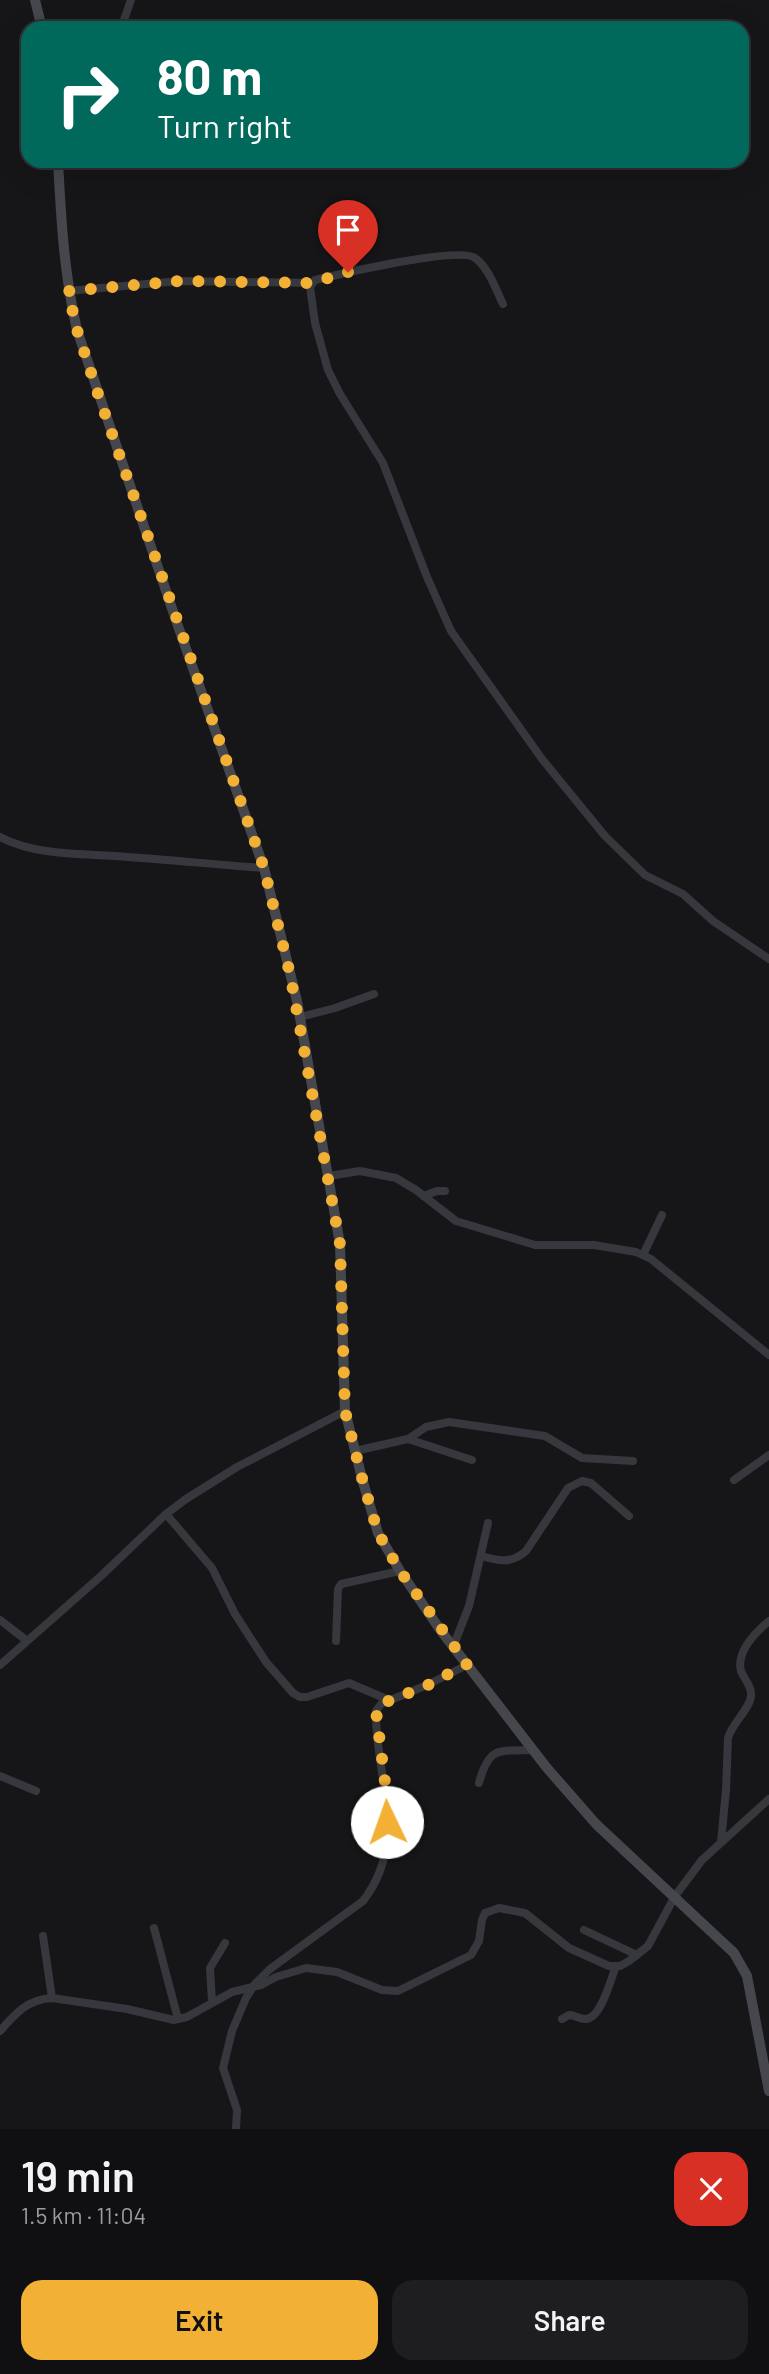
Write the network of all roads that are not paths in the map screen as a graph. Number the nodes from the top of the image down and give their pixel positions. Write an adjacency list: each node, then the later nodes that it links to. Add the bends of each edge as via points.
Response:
1 (35, 0): 3 (street)
2 (131, 0): 4 (street)
3 (40, 21)
4 (124, 21)
5 (58, 168): 7 (street)
6 (312, 283): 7 (street, via 180,281); 8 (street, via 371,267 468,255 476,258); 11 (street, via 314,323 328,370 383,463 452,631 542,759 604,836 645,874 683,894 713,922)
7 (68, 291): 10 (street, via 97,391)
8 (503, 304)
9 (0, 837): 10 (street, via 23,846 80,855)
10 (264, 868): 13 (street)
11 (769, 960)
12 (374, 994): 13 (street)
13 (300, 1017): 14 (street)
14 (329, 1176): 16 (street, via 375,1173 396,1178); 20 (street, via 340,1244)
15 (445, 1191): 16 (street)
16 (424, 1196): 18 (street, via 456,1221 535,1245 594,1245)
17 (662, 1215): 18 (street)
18 (642, 1255): 19 (street)
19 (769, 1355)
20 (345, 1411): 22 (street); 27 (street, via 237,1466)
21 (408, 1439): 22 (street); 24 (street); 25 (street, via 435,1424 464,1423 545,1436 582,1458)
22 (355, 1451): 31 (street, via 378,1533)
23 (769, 1455): 26 (street)
24 (472, 1460)
25 (634, 1461)
26 (734, 1480)
27 (166, 1514): 34 (street); 39 (street, via 212,1568 266,1662 293,1693 307,1698 349,1683)
28 (629, 1516): 30 (street, via 582,1481 568,1488 519,1558 502,1562)
29 (488, 1523): 30 (street)
30 (481, 1556): 36 (street)
31 (400, 1571): 35 (street, via 341,1584); 36 (street)
32 (0, 1619): 34 (street)
33 (769, 1621): 45 (street, via 755,1634 740,1661 751,1695 728,1738)
34 (26, 1640): 38 (street)
35 (336, 1641)
36 (453, 1647): 37 (street)
37 (467, 1664): 39 (street); 40 (street)
38 (0, 1665)
39 (389, 1700): 53 (street, via 376,1711 387,1798 387,1846 381,1870 363,1901)
40 (533, 1750): 42 (street, via 492,1755); 46 (street, via 596,1824)
41 (0, 1776): 43 (street)
42 (479, 1783)
43 (36, 1791)
44 (769, 1799): 45 (street)
45 (721, 1842): 46 (street)
46 (675, 1896): 51 (street, via 655,1935); 59 (street, via 734,1953 747,1976)
47 (154, 1928): 56 (street)
48 (584, 1930): 51 (street)
49 (43, 1936): 54 (street)
50 (225, 1943): 55 (street, via 211,1968)
51 (637, 1955): 52 (street)
52 (616, 1966): 53 (street, via 569,1948 525,1913 499,1908 485,1913 471,1955 398,1991 306,1968); 57 (street, via 602,2005 592,2017 569,2015)
53 (254, 1985): 55 (street); 60 (street, via 232,2031 223,2068 237,2110)
54 (52, 1998): 56 (street); 58 (street, via 31,2003)
55 (212, 2002): 56 (street)
56 (178, 2019)
57 (562, 2019)
58 (0, 2031)
59 (769, 2091)
60 (236, 2129)

